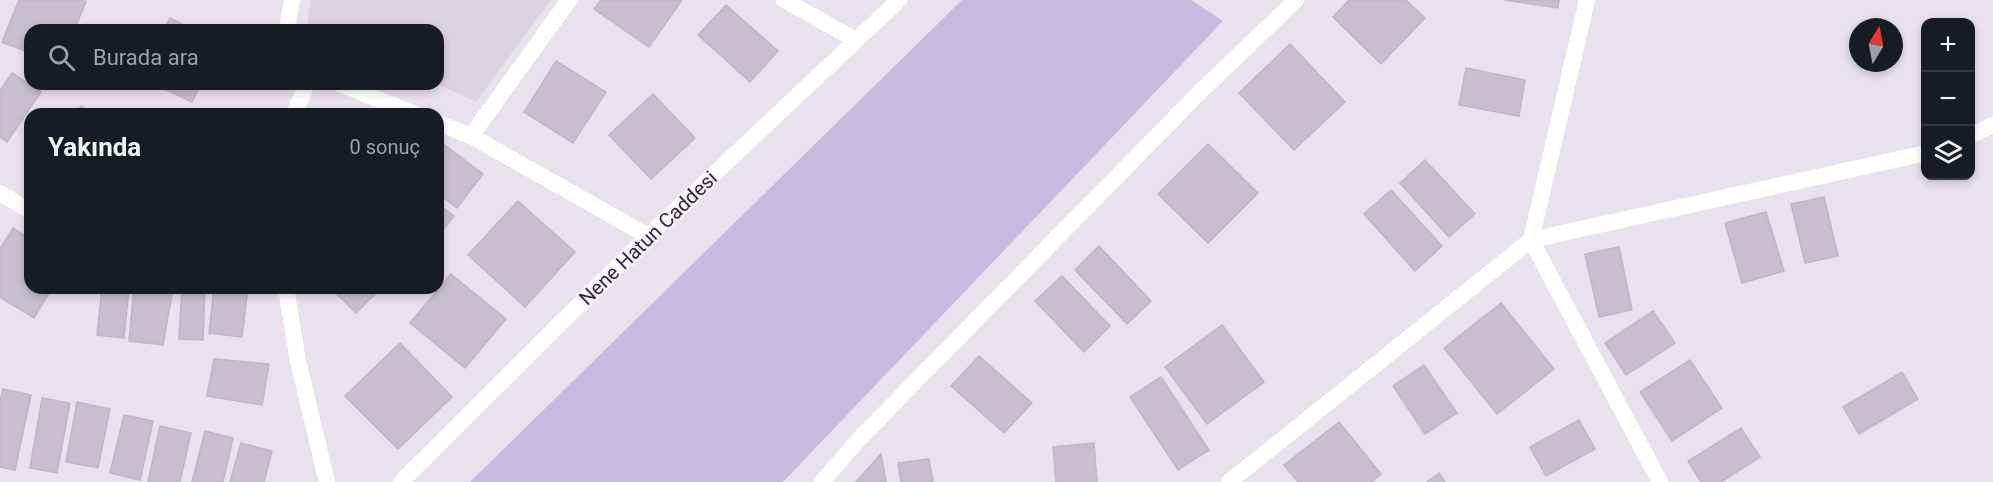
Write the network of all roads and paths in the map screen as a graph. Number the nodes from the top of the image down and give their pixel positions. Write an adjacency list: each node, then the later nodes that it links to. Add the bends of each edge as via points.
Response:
1 (292, 0): 7 (street)
2 (569, 0): 16 (street)
3 (784, 0): 8 (street)
4 (899, 0): 8 (street, Nene Hatun Caddesi)
5 (1296, 0): 25 (street, via 1192,100 859,439)
6 (1587, 0): 21 (street)
7 (288, 24)
8 (856, 40): 20 (street, Nene Hatun Caddesi)
9 (304, 90): 11 (street)
10 (355, 90): 12 (street)
11 (297, 108)
12 (400, 108)
13 (444, 125): 16 (street)
14 (1993, 125): 15 (street)
15 (1975, 134)
16 (471, 136): 20 (street)
17 (1921, 154): 21 (street)
18 (0, 193): 19 (street)
19 (24, 207)
20 (648, 236): 24 (street, Nene Hatun Caddesi)
21 (1531, 240): 26 (street); 27 (street)
22 (287, 294): 23 (street, via 298,361)
23 (327, 482)
24 (401, 482)
25 (822, 482)
26 (1229, 482)
27 (1660, 482)

